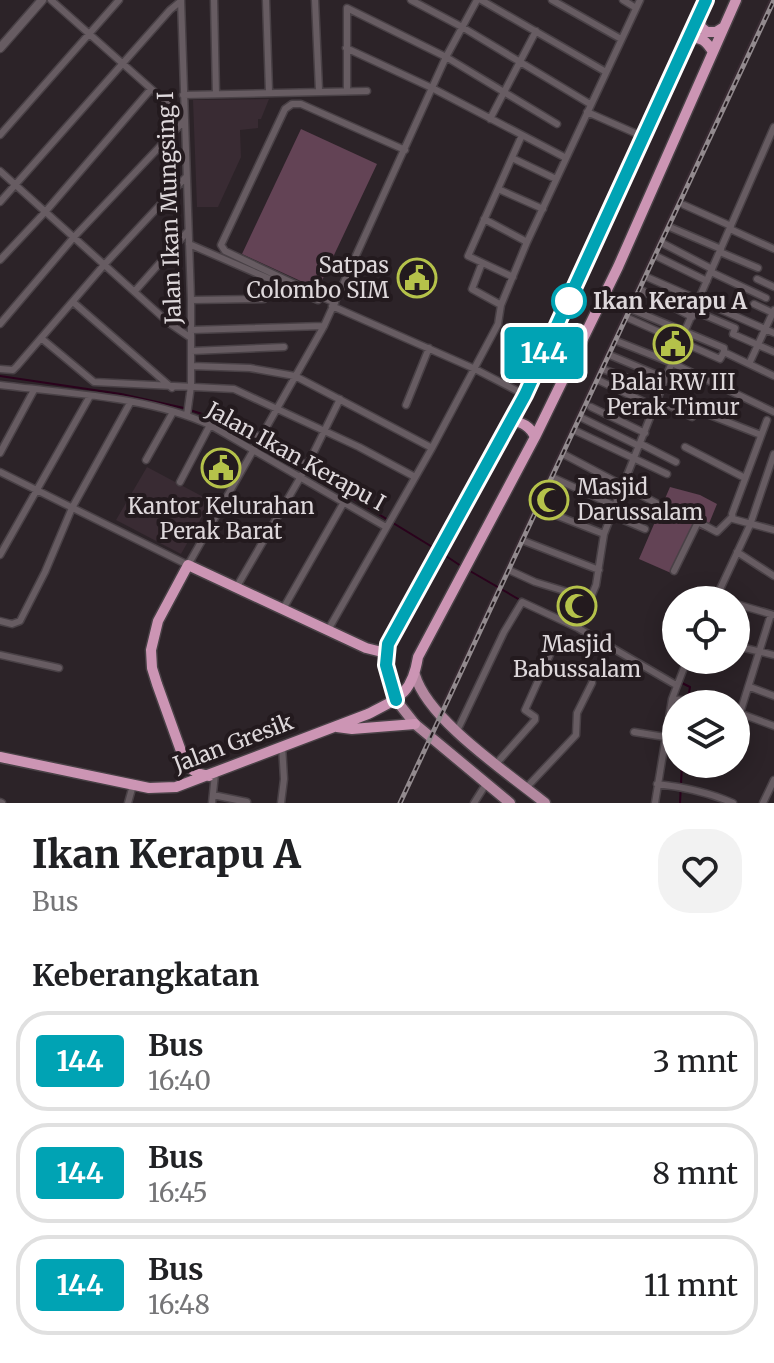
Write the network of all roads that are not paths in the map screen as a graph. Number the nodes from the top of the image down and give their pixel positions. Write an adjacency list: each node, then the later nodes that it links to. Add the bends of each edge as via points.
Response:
1 (42, 0): 23 (street)
2 (51, 0): 20 (street)
3 (119, 0): 20 (street)
4 (214, 0): 37 (street)
5 (266, 0): 33 (street)
6 (315, 0): 32 (street)
7 (411, 0): 17 (street)
8 (479, 0): 17 (street); 19 (street)
9 (552, 0): 21 (street)
10 (623, 0): 15 (street)
11 (640, 0): 15 (street, Jalan Ikan Kerapu I)
12 (706, 0): 16 (highway)
13 (736, 0): 18 (highway, Jalan Gresik)
14 (181, 1): 28 (street); 38 (street, Jalan Ikan Mungsing I)
15 (636, 8): 21 (street, Jalan Ikan Kerapu I)
16 (699, 16): 18 (highway, via 707,32); 22 (highway)
17 (462, 27): 26 (street); 27 (street)
18 (724, 27): 25 (highway, Jalan Gresik)
19 (536, 31): 27 (street); 29 (street)
20 (89, 34): 28 (street); 44 (street)
21 (621, 39): 29 (street, Jalan Ikan Kerapu I)
22 (688, 39): 25 (highway, via 705,40); 46 (highway)
23 (0, 48)
24 (346, 48): 26 (street, via 350,9); 30 (street); 34 (street)
25 (713, 52): 147 (highway, Jalan Gresik)
26 (446, 57): 30 (street); 36 (street)
27 (520, 62): 36 (street); 39 (street)
28 (122, 64): 31 (street); 53 (street)
29 (606, 72): 39 (street, Jalan Ikan Kerapu I)
30 (432, 88): 40 (street); 47 (street)
31 (151, 89): 41 (street); 58 (street)
32 (319, 90): 33 (street); 34 (street)
33 (269, 91): 37 (street)
34 (347, 91): 35 (street)
35 (367, 91)
36 (505, 91): 40 (street); 42 (street)
37 (216, 94): 38 (street)
38 (183, 95): 41 (street, Jalan Ikan Mungsing I)
39 (588, 108): 46 (street); 49 (street, Jalan Ikan Kerapu I)
40 (490, 119): 45 (street)
41 (184, 120): 51 (street, Jalan Ikan Mungsing I); 63 (street)
42 (557, 124)
43 (774, 127): 61 (street)
44 (0, 135)
45 (522, 135): 48 (street); 49 (street)
46 (644, 137): 126 (highway)
47 (405, 150): 88 (street); 88 (street, via 292,104 285,109 221,245)
48 (512, 158): 52 (street); 54 (street)
49 (566, 158): 52 (street, Jalan Ikan Kerapu I)
50 (0, 171): 53 (street)
51 (186, 177): 62 (street, Jalan Ikan Mungsing I); 72 (street)
52 (556, 179): 57 (street, Jalan Ikan Kerapu I)
53 (15, 184): 55 (street); 58 (street)
54 (498, 189): 57 (street); 59 (street)
55 (0, 202)
56 (684, 205): 61 (street)
57 (543, 209): 64 (street, Jalan Ikan Kerapu I)
58 (46, 211): 63 (street); 70 (street)
59 (484, 219): 64 (street); 71 (street, via 468,256)
60 (672, 228): 68 (street)
61 (730, 228): 67 (street); 68 (street)
62 (188, 231): 65 (street, Jalan Ikan Mungsing I); 81 (street)
63 (74, 237): 72 (street); 94 (street)
64 (527, 242): 75 (street, Jalan Ikan Kerapu I)
65 (189, 244): 78 (street); 84 (street, Jalan Ikan Mungsing I)
66 (664, 244): 74 (street)
67 (773, 249)
68 (720, 250): 73 (street); 74 (street)
69 (658, 257): 79 (street)
70 (0, 260)
71 (482, 263): 75 (street); 89 (street, via 472,289)
72 (104, 265): 81 (street); 85 (street)
73 (758, 268)
74 (711, 270): 79 (street); 83 (street)
75 (513, 277): 89 (street, Jalan Ikan Kerapu I)
76 (649, 278): 86 (street)
77 (757, 279): 80 (street)
78 (270, 280): 84 (street, via 264,299); 88 (street)
79 (707, 281): 86 (street)
80 (774, 287)
81 (135, 291): 99 (street, via 169,323)
82 (643, 291): 92 (street)
83 (766, 298)
84 (191, 300): 99 (street, Jalan Ikan Mungsing I)
85 (73, 302): 100 (street); 123 (street)
86 (699, 302): 92 (street); 96 (street)
87 (754, 304): 91 (street)
88 (334, 305): 95 (street); 105 (street)
89 (501, 305): 114 (street, Jalan Ikan Kerapu I, via 498,324)
90 (633, 310): 97 (street)
91 (773, 312): 96 (street)
92 (693, 314): 97 (street); 103 (street, via 735,328 733,334)
93 (630, 319): 102 (street)
94 (0, 324)
95 (324, 326): 99 (street); 116 (street)
96 (765, 329): 98 (street); 103 (street)
97 (686, 331): 102 (street); 108 (street)
98 (774, 333)
99 (191, 334): 106 (street, Jalan Ikan Mungsing I)
100 (41, 338): 113 (street, via 13,370); 123 (street, via 94,382)
101 (619, 342): 110 (street)
102 (680, 342): 108 (street); 110 (street)
103 (758, 344): 107 (street); 111 (street)
104 (284, 347): 106 (street)
105 (429, 348): 114 (street); 131 (street)
106 (191, 351): 112 (street, Jalan Ikan Mungsing I)
107 (774, 352)
108 (723, 353): 111 (street)
109 (612, 356): 118 (street)
110 (672, 363): 118 (street); 136 (street)
111 (749, 364): 117 (street)
112 (191, 366): 116 (street); 122 (street, Jalan Ikan Mungsing I)
113 (0, 369)
114 (475, 369): 126 (street); 152 (street, Jalan Ikan Kerapu I)
115 (605, 370): 125 (street)
116 (295, 376): 128 (street); 133 (street)
117 (774, 376)
118 (666, 379): 121 (street); 125 (street)
119 (600, 381): 130 (street)
120 (0, 385): 124 (street, Jalan Ikan Kerapu I)
121 (681, 385)
122 (191, 386): 123 (street); 133 (street, via 234,389); 137 (street, Jalan Ikan Mungsing I)
123 (172, 388)
124 (34, 390): 127 (street, Jalan Ikan Kerapu I); 153 (street)
125 (662, 390): 130 (street)
126 (525, 395): 140 (highway)
127 (90, 396): 129 (street, Jalan Ikan Kerapu I); 170 (street)
128 (340, 399): 143 (street); 152 (street)
129 (130, 403): 134 (street, Jalan Ikan Kerapu I); 174 (street)
130 (656, 403): 138 (street); 145 (street)
131 (406, 405)
132 (591, 407): 145 (street)
133 (278, 408): 143 (street); 148 (street)
134 (173, 412): 137 (street, Jalan Ikan Kerapu I); 157 (street)
135 (702, 412): 146 (street)
136 (774, 412)
137 (188, 413): 142 (street, Jalan Ikan Kerapu I)
138 (692, 417)
139 (582, 418): 149 (street)
140 (511, 420): 147 (highway, via 525,424); 204 (highway)
141 (767, 420): 146 (street)
142 (209, 424): 148 (street, via 214,415); 151 (street, Jalan Ikan Kerapu I); 167 (street)
143 (324, 430): 159 (street); 162 (street)
144 (576, 431): 156 (street)
145 (645, 433): 149 (street)
146 (761, 435): 164 (street)
147 (535, 437): 210 (highway, Jalan Gresik, via 418,657)
148 (260, 439): 151 (street); 159 (street)
149 (640, 445): 156 (street); 158 (street)
150 (685, 447): 164 (street)
151 (254, 448): 159 (street, Jalan Ikan Kerapu I); 188 (street)
152 (432, 448): 162 (street, Jalan Ikan Kerapu I)
153 (0, 453)
154 (774, 454): 165 (street)
155 (565, 455): 169 (street)
156 (635, 458): 161 (street); 169 (street)
157 (146, 460)
158 (676, 462)
159 (303, 471): 168 (street); 171 (street, Jalan Ikan Kerapu I); 194 (street)
160 (0, 472): 170 (street)
161 (667, 474)
162 (415, 477): 180 (street, Jalan Ikan Kerapu I)
163 (554, 478): 173 (street)
164 (745, 478): 178 (street)
165 (765, 478): 166 (street); 181 (street)
166 (774, 481)
167 (180, 482)
168 (336, 483)
169 (624, 484): 172 (street); 173 (street)
170 (37, 491): 174 (street); 187 (street)
171 (344, 502): 180 (street, Jalan Ikan Kerapu I); 197 (street)
172 (656, 503)
173 (615, 506): 177 (street)
174 (72, 508): 188 (street); 199 (street, via 20,621)
175 (540, 509): 184 (street)
176 (677, 511): 179 (street)
177 (612, 515): 182 (street); 184 (street)
178 (732, 517): 179 (street, via 717,532); 181 (street)
179 (698, 522): 191 (street)
180 (388, 524): 201 (street)
181 (750, 525): 183 (street); 186 (street)
182 (645, 529)
183 (774, 530)
184 (604, 534): 189 (street)
185 (524, 541): 189 (street)
186 (737, 552): 192 (street); 193 (street)
187 (0, 555)
188 (188, 565): 194 (highway); 229 (highway, via 158,621 151,650 152,668)
189 (599, 570): 195 (street)
190 (511, 571): 195 (street)
191 (674, 571)
192 (774, 576)
193 (723, 586)
194 (236, 588): 197 (highway)
195 (591, 599): 200 (street)
196 (750, 608): 198 (street)
197 (283, 609): 201 (highway)
198 (773, 615): 205 (street)
199 (0, 621)
200 (578, 628): 211 (street); 222 (street, via 523,602)
201 (328, 630): 204 (highway)
202 (557, 639): 228 (street, via 525,710 535,720)
203 (750, 650): 205 (street)
204 (386, 653): 217 (highway)
205 (761, 653): 207 (street); 213 (street)
206 (0, 655): 208 (street)
207 (774, 655)
208 (59, 668)
209 (681, 674): 211 (street)
210 (415, 675): 217 (highway, Jalan Gresik); 222 (main road, via 429,704)
211 (678, 682): 214 (street)
212 (592, 683): 236 (street, via 577,713 576,735)
213 (750, 687): 215 (street); 216 (street)
214 (677, 690)
215 (749, 690)
216 (774, 696)
217 (396, 700): 219 (main road); 221 (highway, Jalan Gresik)
218 (750, 717): 220 (street)
219 (415, 724): 221 (highway); 231 (main road)
220 (774, 726)
221 (337, 727): 225 (highway, Jalan Gresik)
222 (457, 731): 228 (main road)
223 (634, 732): 224 (street)
224 (662, 737)
225 (282, 745): 230 (highway, Jalan Gresik); 240 (street)
226 (662, 755): 232 (street)
227 (0, 757): 233 (highway, Jalan Gresik)
228 (496, 764): 236 (main road)
229 (186, 765): 230 (highway); 235 (highway)
230 (212, 775): 235 (highway, Jalan Gresik); 237 (street)
231 (486, 784): 241 (street); 242 (main road)
232 (657, 784): 244 (street); 245 (street)
233 (133, 785): 235 (highway, Jalan Gresik); 239 (street)
234 (773, 785): 246 (street)
235 (176, 787)
236 (526, 788): 243 (main road)
237 (213, 799): 238 (street)
238 (247, 802)
239 (128, 803)
240 (281, 803)
241 (474, 803)
242 (510, 803)
243 (545, 803)
244 (655, 803)
245 (733, 803)
246 (763, 803)

